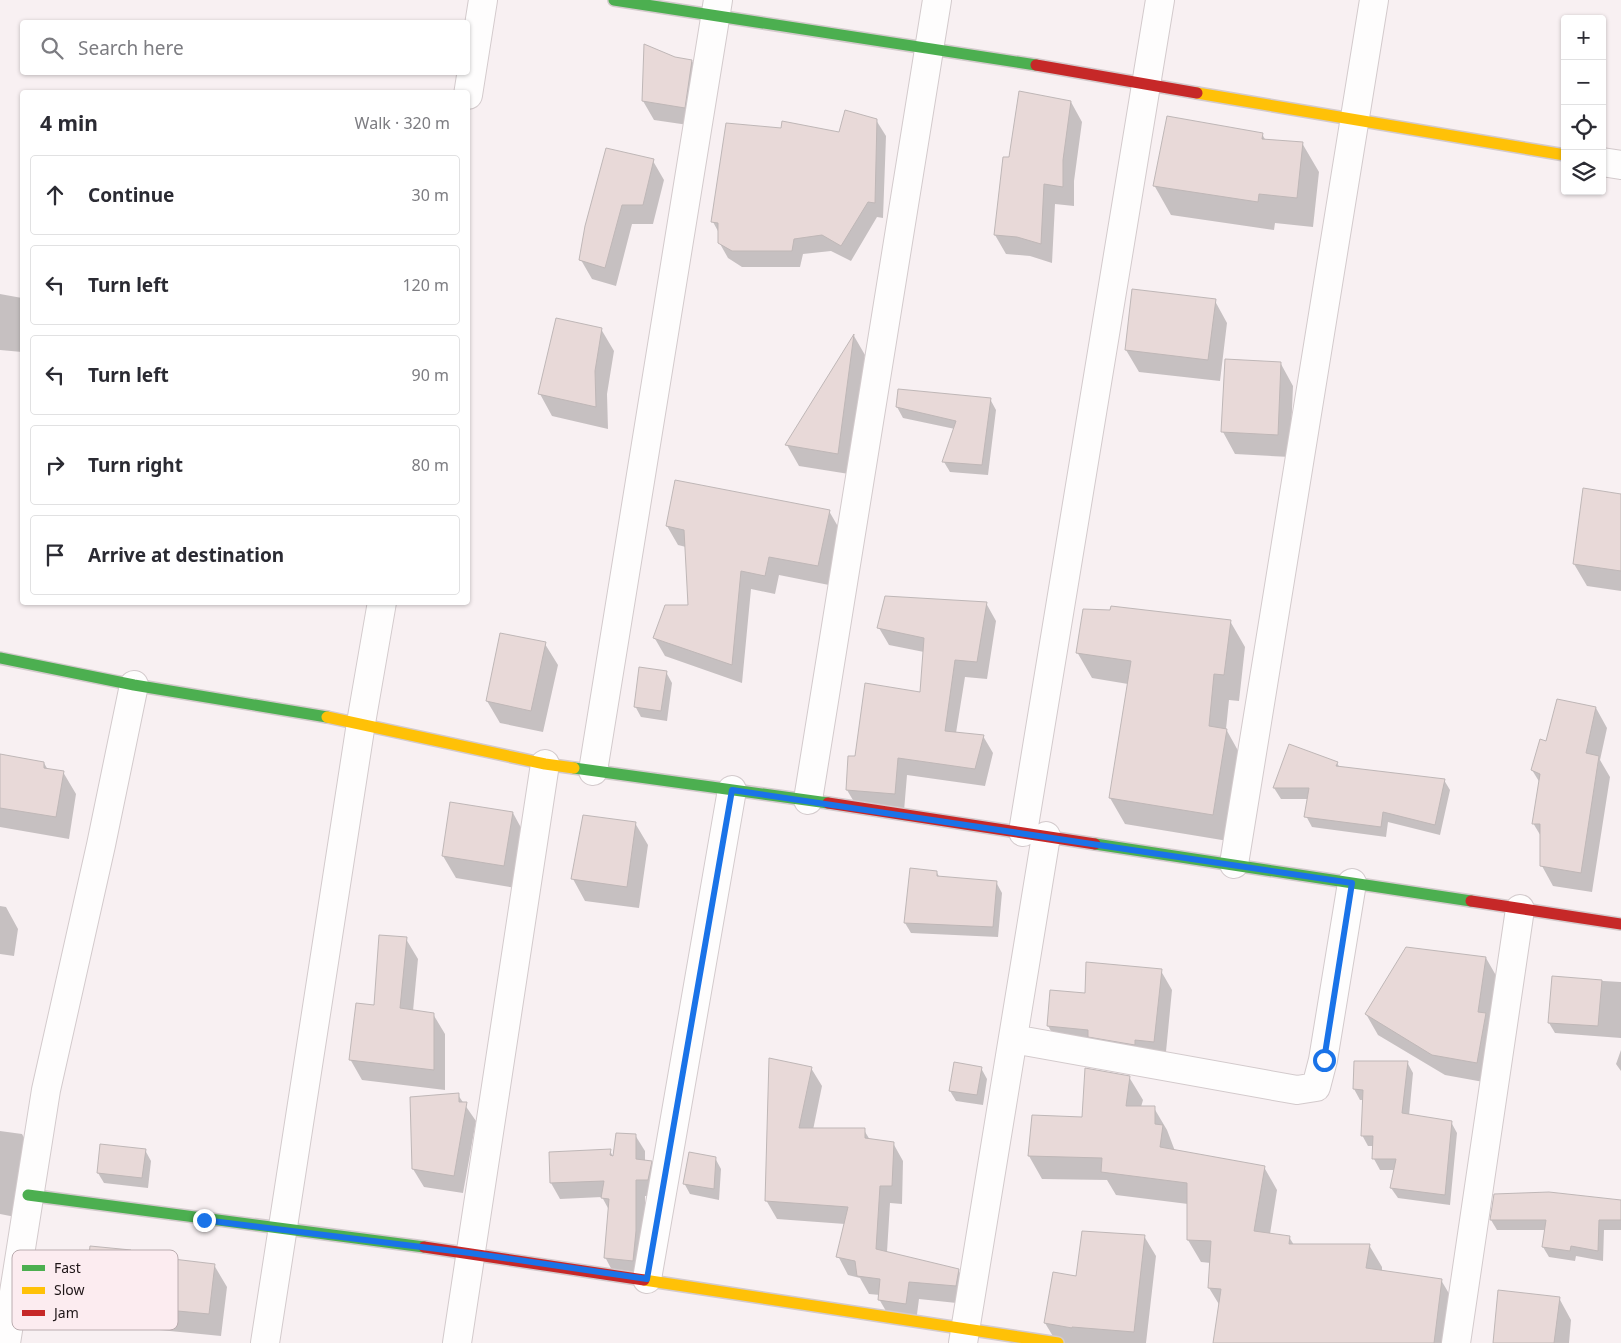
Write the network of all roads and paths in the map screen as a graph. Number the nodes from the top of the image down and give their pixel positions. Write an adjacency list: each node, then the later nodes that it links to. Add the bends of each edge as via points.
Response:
1 (483, 0): 9 (street)
2 (614, 0): 6 (street)
3 (937, 0): 7 (street)
4 (1160, 0): 8 (street)
5 (1374, 0): 10 (street)
6 (717, 8): 7 (street); 19 (street)
7 (929, 47): 8 (street); 21 (street)
8 (1146, 84): 10 (street); 22 (street)
9 (469, 90)
10 (1355, 119): 11 (street); 23 (street)
11 (1561, 154)
12 (1606, 163): 13 (street)
13 (1621, 165)
14 (381, 605): 17 (street)
15 (0, 658): 16 (street)
16 (134, 684): 17 (street); 28 (street, via 46,1090)
17 (361, 722): 18 (street); 29 (street)
18 (545, 764): 19 (street); 31 (street)
19 (593, 771): 20 (street)
20 (732, 790): 21 (street); 32 (street)
21 (808, 800): 22 (street)
22 (1035, 834): 23 (street); 27 (street)
23 (1234, 864): 24 (street)
24 (1352, 883): 25 (street); 27 (street, via 1324,1060 1316,1087 1297,1090)
25 (1520, 910): 26 (street); 39 (street)
26 (1621, 924)
27 (1013, 1039): 34 (street)
28 (28, 1195): 29 (street); 30 (street)
29 (284, 1230): 31 (street); 36 (street)
30 (20, 1250)
31 (470, 1253): 32 (street); 37 (street)
32 (647, 1279): 34 (street)
33 (12, 1303): 35 (street)
34 (964, 1336): 38 (street)
35 (6, 1343)
36 (265, 1343)
37 (457, 1343)
38 (1058, 1343)
39 (1456, 1343)

